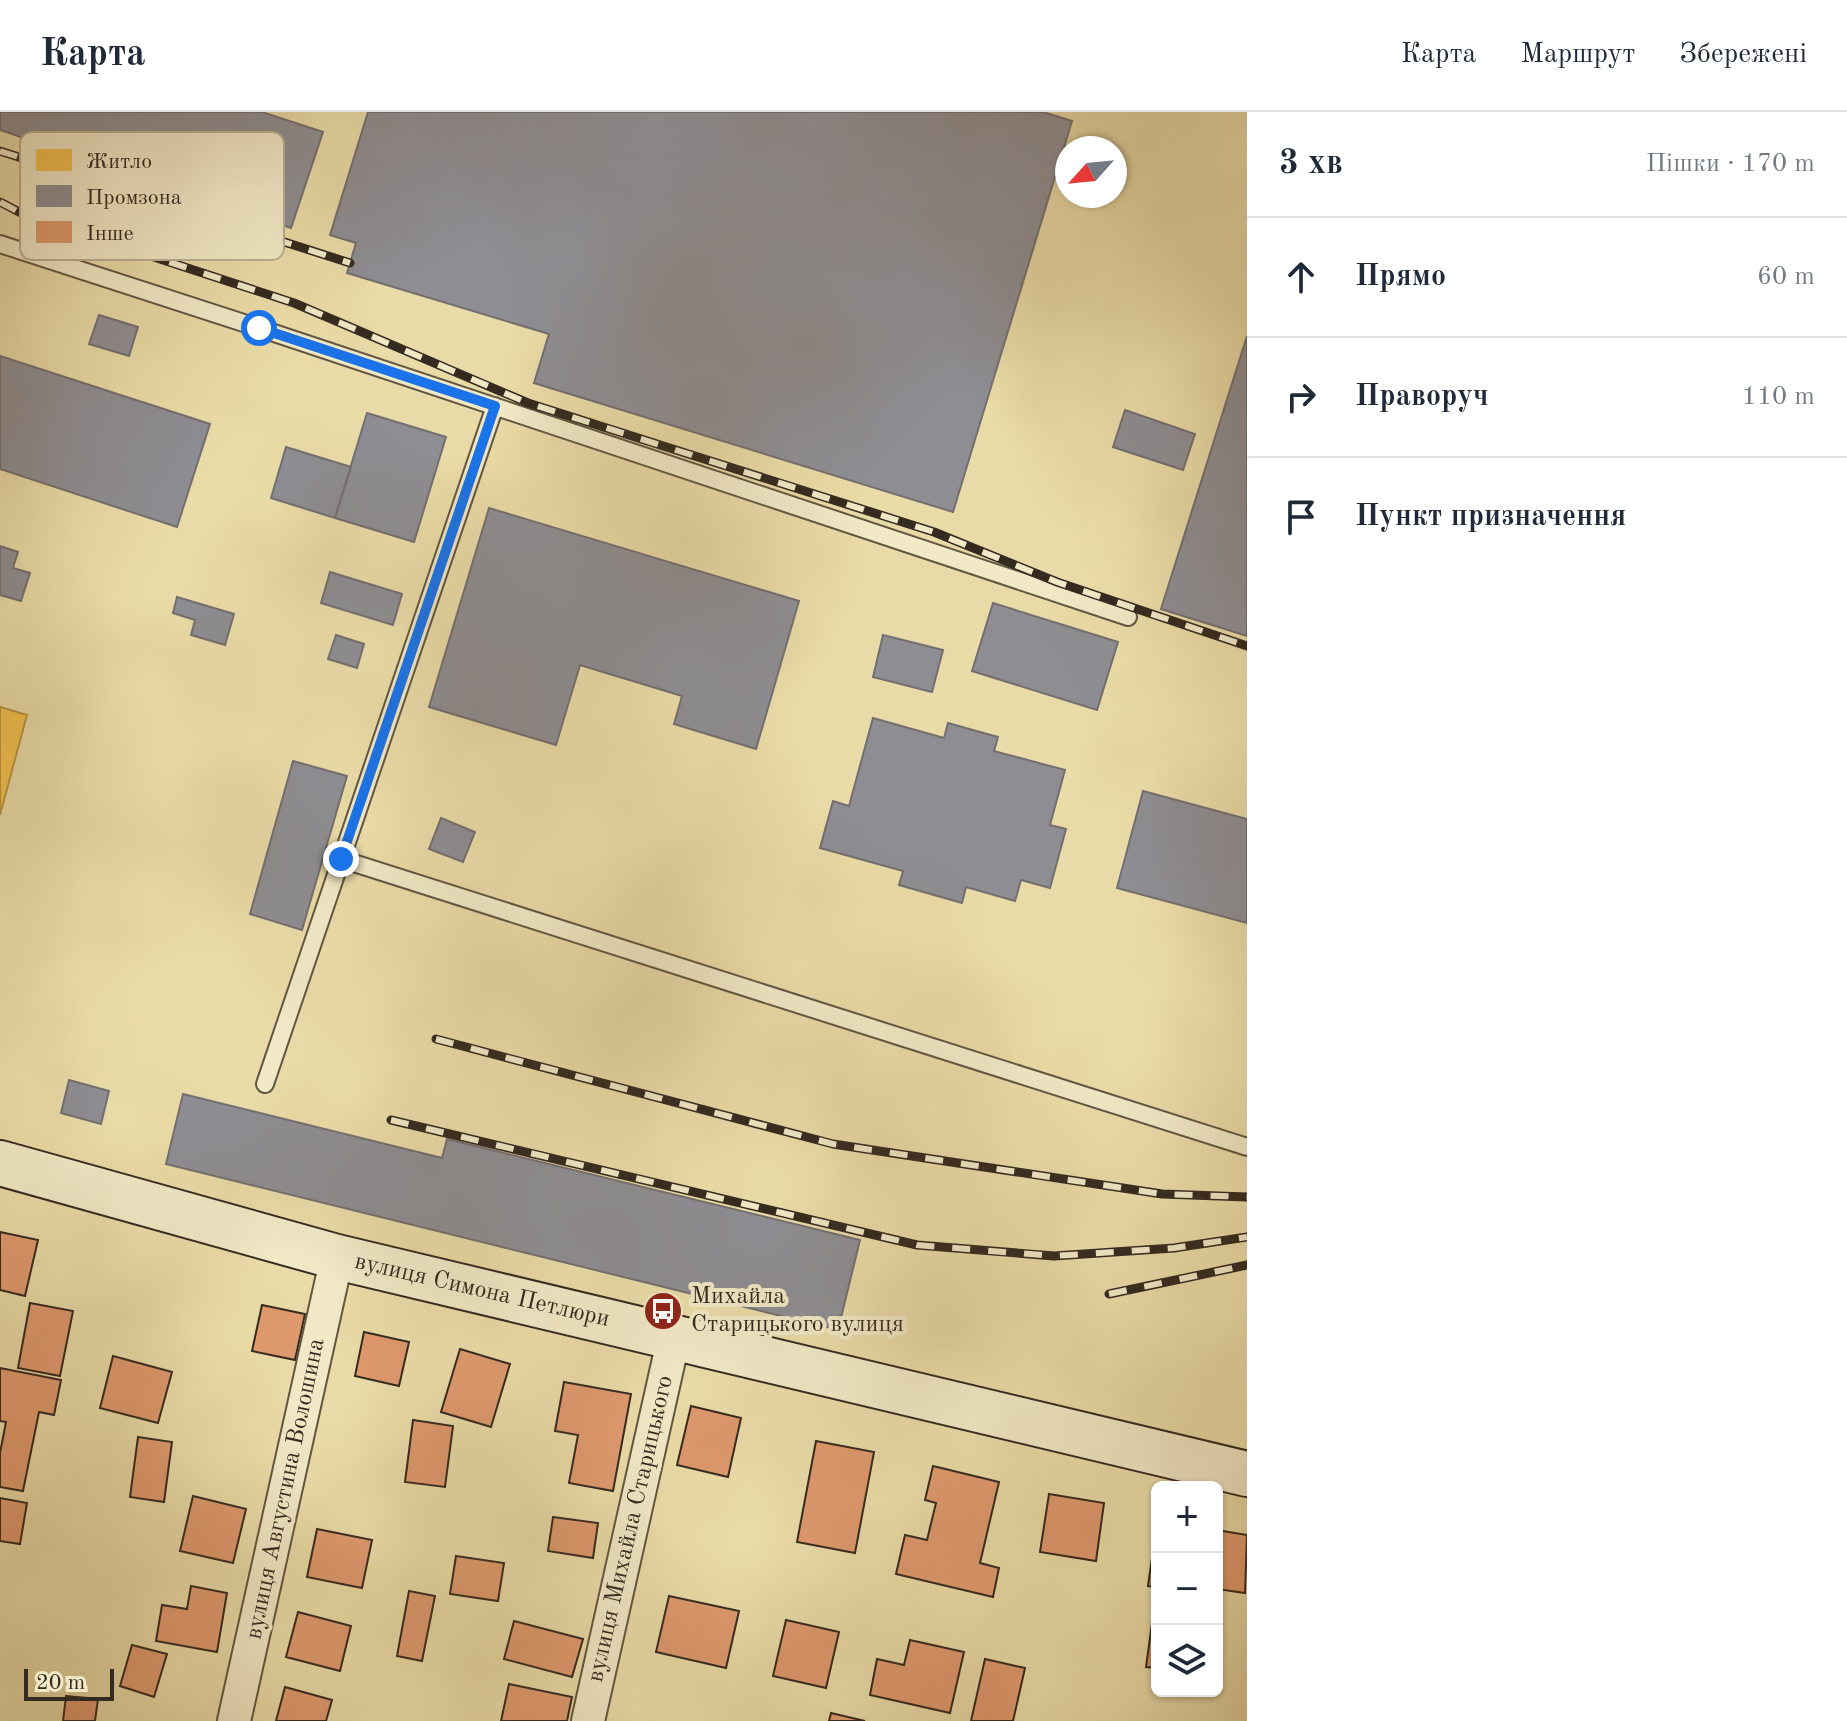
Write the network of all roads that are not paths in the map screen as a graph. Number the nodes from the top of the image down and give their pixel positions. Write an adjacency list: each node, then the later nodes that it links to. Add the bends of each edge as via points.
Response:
1 (0, 244): 2 (lane)
2 (20, 251)
3 (49, 260): 4 (lane)
4 (495, 406): 5 (lane); 6 (lane)
5 (1128, 617)
6 (341, 859): 7 (lane); 8 (lane)
7 (265, 1084)
8 (1247, 1147)
9 (0, 1163): 10 (main road, вулиця Симона Петлюри)
10 (337, 1257): 11 (main road, вулиця Симона Петлюри); 13 (street, вулиця Августина Волошина)
11 (674, 1337): 12 (main road, вулиця Симона Петлюри); 14 (street, вулиця Михайла Старицького)
12 (1247, 1474)
13 (234, 1721)
14 (588, 1721)

